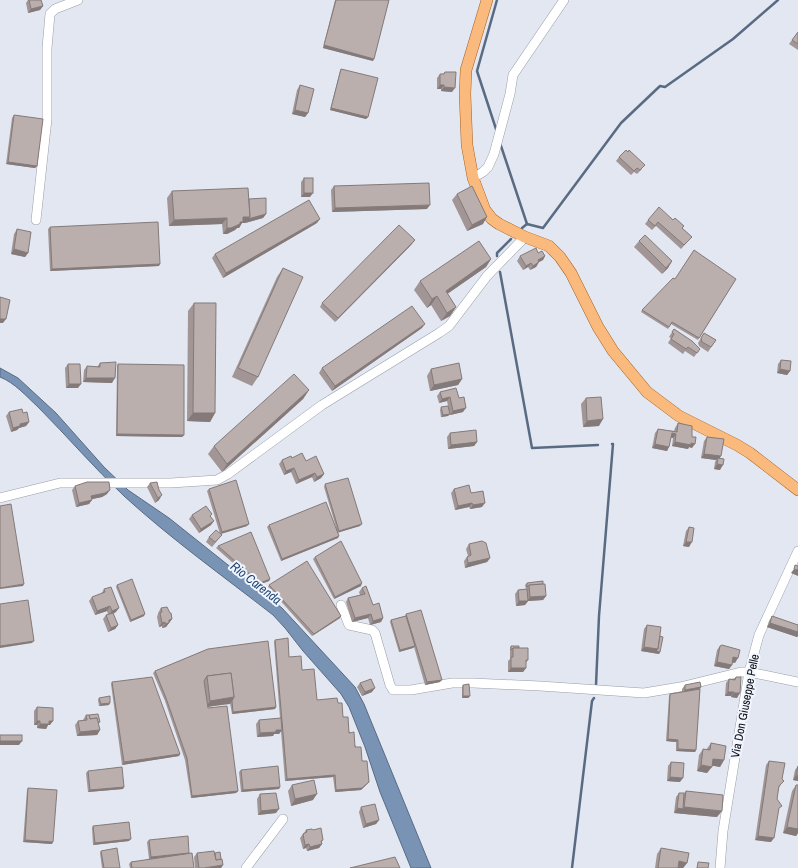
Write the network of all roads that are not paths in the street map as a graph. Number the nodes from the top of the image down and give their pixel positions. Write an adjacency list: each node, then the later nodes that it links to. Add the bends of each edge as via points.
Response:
1 (78, 0): 5 (street, via 55,9 50,14 47,48 47,119)
2 (487, 0): 4 (main road, via 466,70 466,132)
3 (564, 0): 4 (street, via 513,76 494,154 488,167)
4 (473, 178): 6 (main road, via 485,210 492,219)
5 (36, 220)
6 (525, 237): 7 (main road, via 549,246 560,257 613,351 647,392 679,416 750,453); 8 (street, via 488,276 449,326 322,405 217,480 171,483 60,483)
7 (798, 490)
8 (0, 498)
9 (798, 551): 11 (street, Via Don Giuseppe Pelle, via 759,635)
10 (341, 605): 11 (street, via 349,625 375,633 393,690 473,683 644,694 732,673)
11 (749, 672): 12 (street); 15 (street, Via Don Giuseppe Pelle, via 723,831)
12 (798, 682)
13 (283, 820): 14 (street)
14 (246, 868)
15 (720, 868)

